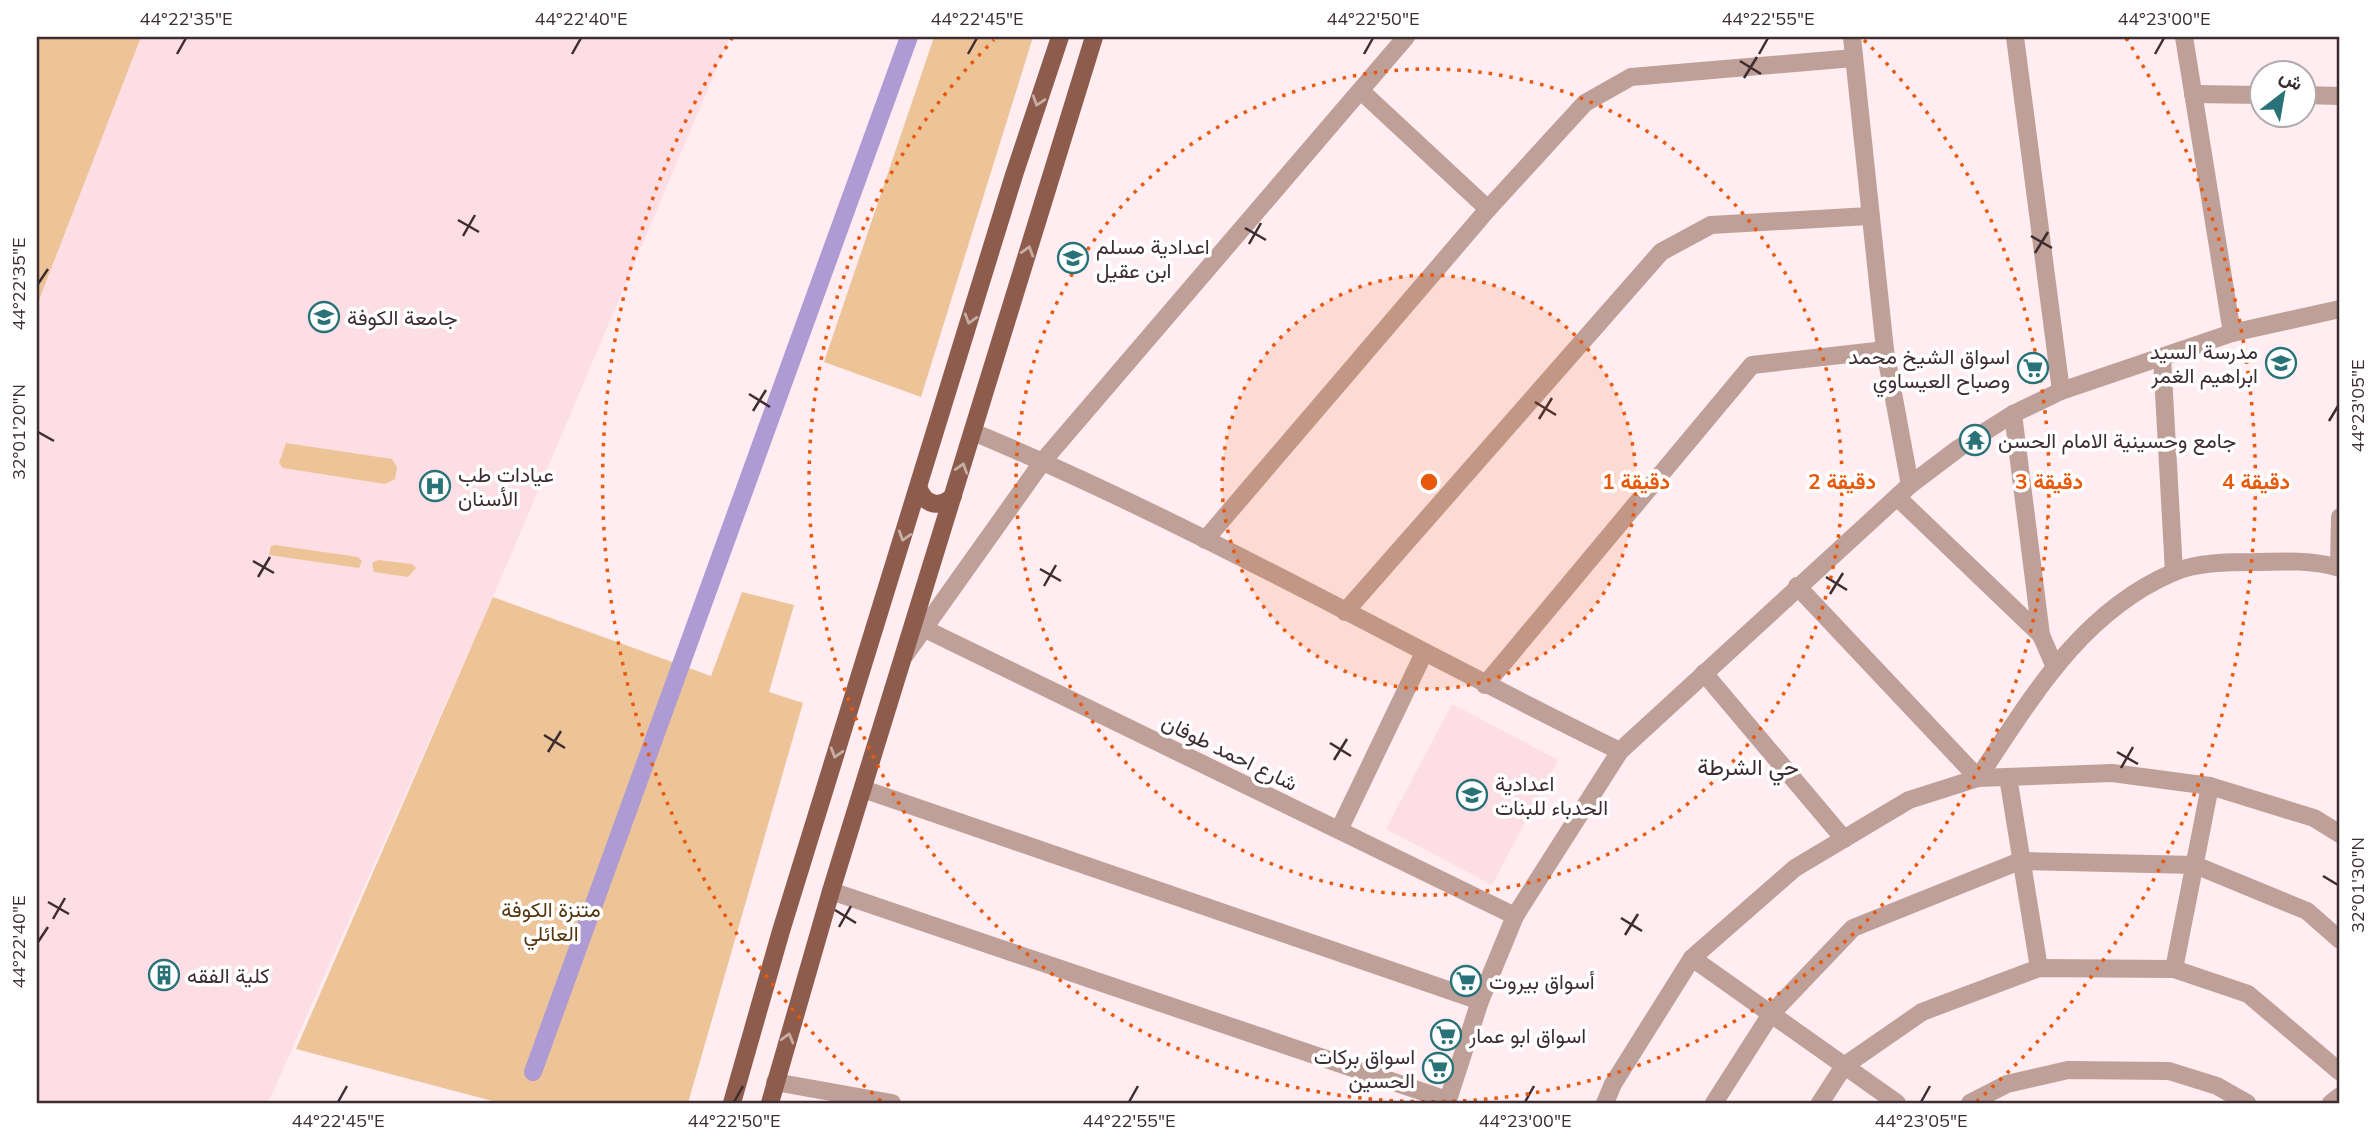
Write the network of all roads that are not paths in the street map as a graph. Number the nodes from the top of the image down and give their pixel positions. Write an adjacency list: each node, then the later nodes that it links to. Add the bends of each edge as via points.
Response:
1 (1060, 37): 23 (main road, one-way to 23)
2 (1094, 37): 21 (main road, one-way to 2)
3 (1406, 37): 8 (street)
4 (1852, 37): 7 (street)
5 (2015, 37): 19 (street)
6 (2184, 37): 9 (street)
7 (1854, 58): 13 (street, via 1632,77 1585,103); 14 (street)
8 (1361, 90): 13 (street); 22 (street)
9 (2193, 94): 10 (street); 16 (street)
10 (2248, 95)
11 (2318, 96): 12 (street)
12 (2340, 96)
13 (1488, 209): 27 (street)
14 (1869, 216): 17 (street); 31 (street, via 1711,225 1661,252)
15 (2340, 309): 16 (street)
16 (2232, 333): 18 (street)
17 (1885, 349): 24 (street); 38 (street, via 1752,365)
18 (2162, 357): 19 (street); 29 (street)
19 (2062, 391): 20 (street)
20 (2013, 414): 24 (street); 33 (street)
21 (973, 432): 22 (street); 25 (main road, one-way to 21)
22 (1043, 461): 27 (street); 32 (street)
23 (919, 489): 25 (main road, via 927,501 936,504); 62 (main road, one-way to 62)
24 (1904, 491): 30 (street); 33 (street)
25 (953, 496): 35 (main road)
26 (2340, 517): 28 (street)
27 (1205, 540): 31 (street)
28 (2339, 568): 29 (street, via 2300,561 2229,562)
29 (2174, 572): 36 (street, via 2115,605)
30 (1797, 586): 37 (street); 41 (street)
31 (1345, 612): 34 (street)
32 (925, 629): 35 (street); 44 (street, شارع احمد طوفان)
33 (2041, 635): 36 (street)
34 (1424, 653): 38 (street); 44 (street)
35 (905, 654): 43 (main road)
36 (2054, 665): 41 (street)
37 (1704, 673): 39 (street); 46 (street)
38 (1485, 685): 39 (street)
39 (1620, 751): 50 (street)
40 (2008, 777): 41 (street); 42 (street, via 2112,773); 47 (street)
41 (1978, 778): 46 (street, via 1909,800)
42 (2210, 786): 45 (street, via 2314,818); 48 (street)
43 (863, 789): 49 (main road); 55 (street)
44 (1339, 830): 50 (street, شارع احمد طوفان)
45 (2340, 834)
46 (1844, 839): 52 (street, via 1795,868)
47 (2020, 860): 48 (street); 53 (street); 56 (street, via 1853,928)
48 (2195, 865): 51 (street, via 2307,911); 54 (street)
49 (831, 891): 59 (main road, one-way to 49); 61 (street)
50 (1515, 916): 55 (street)
51 (2340, 940)
52 (1692, 958): 56 (street); 65 (street)
53 (2039, 968): 54 (street); 57 (street, via 1922,1012)
54 (2174, 969): 58 (street, via 2248,994)
55 (1480, 1001): 61 (street)
56 (1771, 1014): 57 (street); 66 (street)
57 (1844, 1066): 67 (street); 68 (street)
58 (2340, 1072)
59 (775, 1082): 63 (main road); 64 (street)
60 (2340, 1096): 71 (street)
61 (1447, 1102)
62 (732, 1103)
63 (770, 1103)
64 (892, 1103)
65 (1605, 1103)
66 (1714, 1103)
67 (1821, 1103)
68 (1897, 1103)
69 (1970, 1103): 70 (street, via 2007,1084 2068,1070 2169,1072 2217,1086)
70 (2247, 1103)
71 (2331, 1103)

